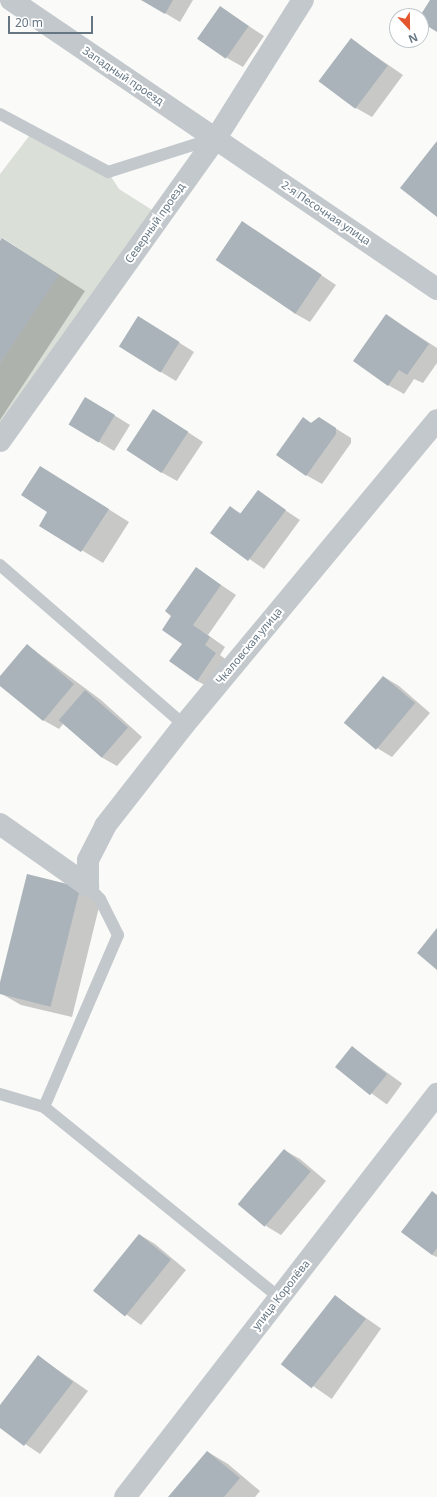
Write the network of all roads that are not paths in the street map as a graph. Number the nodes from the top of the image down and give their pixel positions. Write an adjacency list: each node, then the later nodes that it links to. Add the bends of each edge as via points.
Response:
1 (11, 0): 4 (street, Западный проезд)
2 (303, 0): 4 (street, Северный проезд)
3 (0, 114): 4 (lane, via 108,172)
4 (216, 138): 5 (street, 2-я Песочная улица); 7 (street, Северный проезд)
5 (437, 289)
6 (437, 420): 9 (street, Чкаловская улица)
7 (0, 441)
8 (0, 565): 9 (lane)
9 (184, 725): 11 (street, Чкаловская улица, via 105,826 88,860)
10 (0, 824): 11 (street)
11 (88, 886): 14 (lane, via 100,899 118,935)
12 (0, 1094): 14 (lane)
13 (437, 1094): 15 (street, улица Королёва)
14 (44, 1107): 15 (lane)
15 (279, 1297): 16 (street, улица Королёва)
16 (124, 1497)

